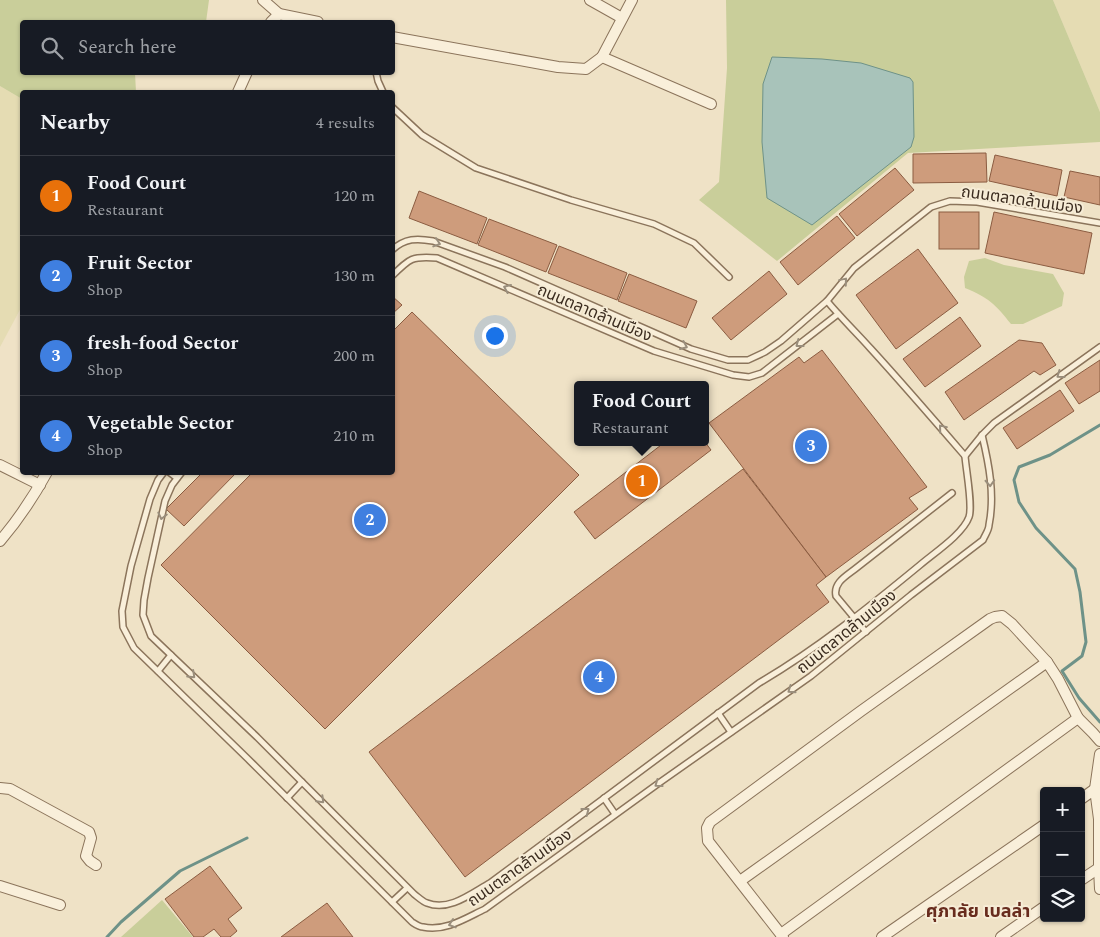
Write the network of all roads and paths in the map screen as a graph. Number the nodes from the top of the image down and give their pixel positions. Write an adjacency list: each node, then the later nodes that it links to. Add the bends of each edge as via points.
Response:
1 (263, 0): 4 (street)
2 (590, 0): 5 (street)
3 (632, 0): 5 (street)
4 (275, 18): 6 (street)
5 (622, 18): 8 (street)
6 (296, 20)
7 (395, 38): 8 (street, via 558,67 586,69)
8 (602, 57): 13 (street)
9 (246, 75): 11 (street)
10 (377, 75): 12 (lane)
11 (239, 90)
12 (382, 90)
13 (711, 104)
14 (395, 110): 18 (lane, via 422,135 476,168 654,224 694,243)
15 (1100, 224): 19 (lane, ถนนตลาดล้านเมือง, one-way to 15, via 854,268 931,207 950,201 977,202)
16 (395, 248): 19 (lane, ถนนตลาดล้านเมือง, one-way to 19, via 410,239 433,241 505,268 691,349 728,360 748,360 765,352)
17 (395, 273): 20 (lane, ถนนตลาดล้านเมือง, one-way to 17, via 762,373 750,377 733,375 654,351 437,258 421,256 412,259)
18 (729, 277)
19 (827, 301): 20 (lane)
20 (838, 314): 23 (lane, one-way to 20)
21 (1100, 347): 22 (lane, one-way to 22)
22 (982, 435): 23 (lane); 34 (lane, ถนนตลาดล้านเมือง, one-way to 34, via 991,505 989,527 983,540)
23 (965, 456): 33 (lane, ถนนตลาดล้านเมือง, via 970,499 968,520 959,533)
24 (0, 465): 30 (street)
25 (45, 475): 30 (street)
26 (162, 475): 37 (lane, ถนนตลาดล้านเมือง, via 150,499 122,611 123,628 134,648)
27 (174, 475): 29 (lane)
28 (180, 475): 29 (lane, ถนนตลาดล้านเมือง)
29 (177, 478): 35 (lane, ถนนตลาดล้านเมือง, one-way to 35, via 165,501 144,600 144,615 151,636)
30 (40, 485): 32 (street)
31 (952, 493): 33 (lane, via 836,586 836,596)
32 (0, 541)
33 (854, 618): 34 (lane); 38 (lane, ถนนตลาดล้านเมือง, via 804,656)
34 (866, 632): 40 (lane, ถนนตลาดล้านเมือง, one-way to 40)
35 (171, 655): 37 (lane); 43 (lane, ถนนตลาดล้านเมือง, one-way to 43)
36 (1047, 662): 39 (street); 54 (street); 54 (street, via 1002,616 990,619 957,642 710,822 708,841)
37 (158, 671): 47 (lane, ถนนตลาดล้านเมือง)
38 (718, 713): 40 (lane); 48 (lane, ถนนตลาดล้านเมือง)
39 (1078, 718): 41 (street); 61 (street)
40 (732, 732): 49 (lane, ถนนตลาดล้านเมือง, one-way to 49)
41 (1100, 741)
42 (1100, 754): 45 (street)
43 (302, 782): 47 (lane); 56 (lane, ถนนตลาดล้านเมือง, one-way to 56)
44 (0, 788): 51 (street, via 10,789 89,832 92,838 86,856)
45 (1095, 789): 46 (street); 52 (street)
46 (1085, 796)
47 (287, 798): 58 (lane, ถนนตลาดล้านเมือง)
48 (604, 798): 49 (lane); 56 (lane, ถนนตลาดล้านเมือง, one-way to 48, via 427,903 441,906 457,902 490,883)
49 (616, 814): 58 (lane, ถนนตลาดล้านเมือง, one-way to 58, via 485,909 454,924 422,927 412,922)
50 (1040, 828): 62 (street)
51 (96, 865)
52 (1099, 868): 53 (street); 57 (street)
53 (1085, 877)
54 (740, 881): 61 (street)
55 (0, 886): 59 (street)
56 (407, 888): 58 (lane)
57 (1100, 889)
58 (392, 902)
59 (60, 905)
60 (1040, 910): 63 (street)
61 (782, 936)
62 (882, 937)
63 (1001, 937)

